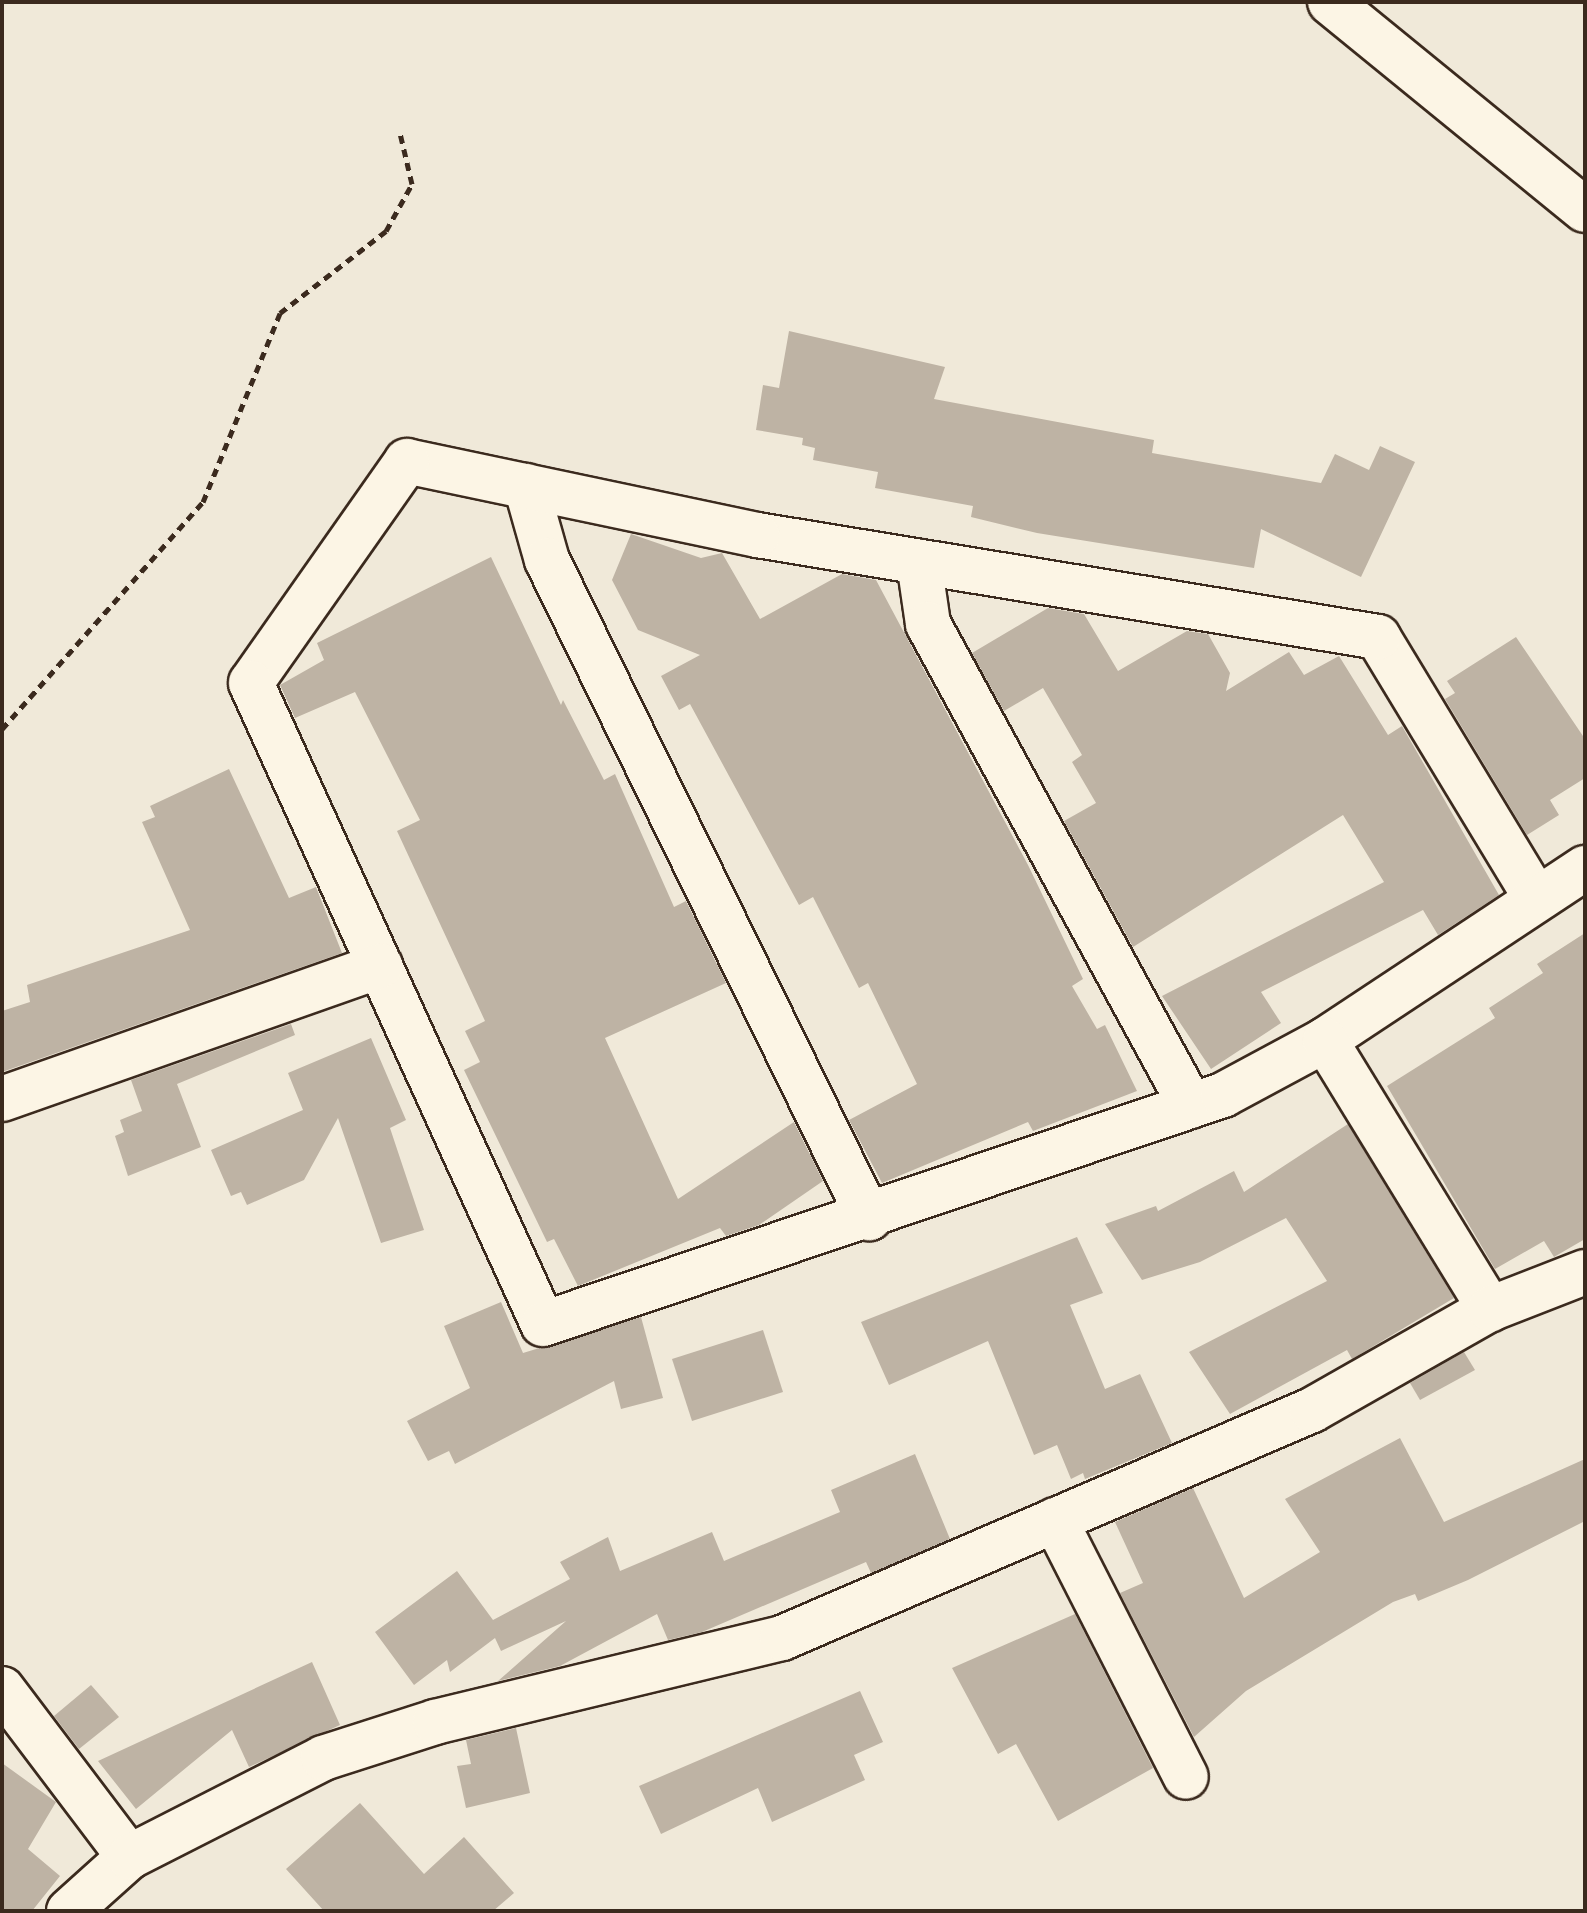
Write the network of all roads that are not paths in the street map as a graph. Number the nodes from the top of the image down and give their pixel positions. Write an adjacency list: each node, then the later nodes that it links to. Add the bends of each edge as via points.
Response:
1 (1330, 2): 2 (street)
2 (1585, 210)
3 (526, 486): 4 (street); 7 (street, via 407,461 251,683); 11 (street, via 547,560)
4 (919, 562): 6 (street, via 1378,637); 10 (street, via 928,624)
5 (1585, 868): 6 (street)
6 (1536, 898): 8 (street)
7 (380, 966): 9 (street); 11 (street, via 543,1324)
8 (1325, 1040): 10 (street); 13 (street)
9 (2, 1099)
10 (1191, 1106): 11 (street)
11 (869, 1218)
12 (1585, 1272): 13 (street)
13 (1490, 1309): 14 (street, via 1312,1410)
14 (1055, 1520): 16 (street); 17 (street, via 782,1638 435,1722 323,1758)
15 (2, 1689): 17 (street)
16 (1186, 1777)
17 (129, 1857): 18 (street)
18 (69, 1911)

